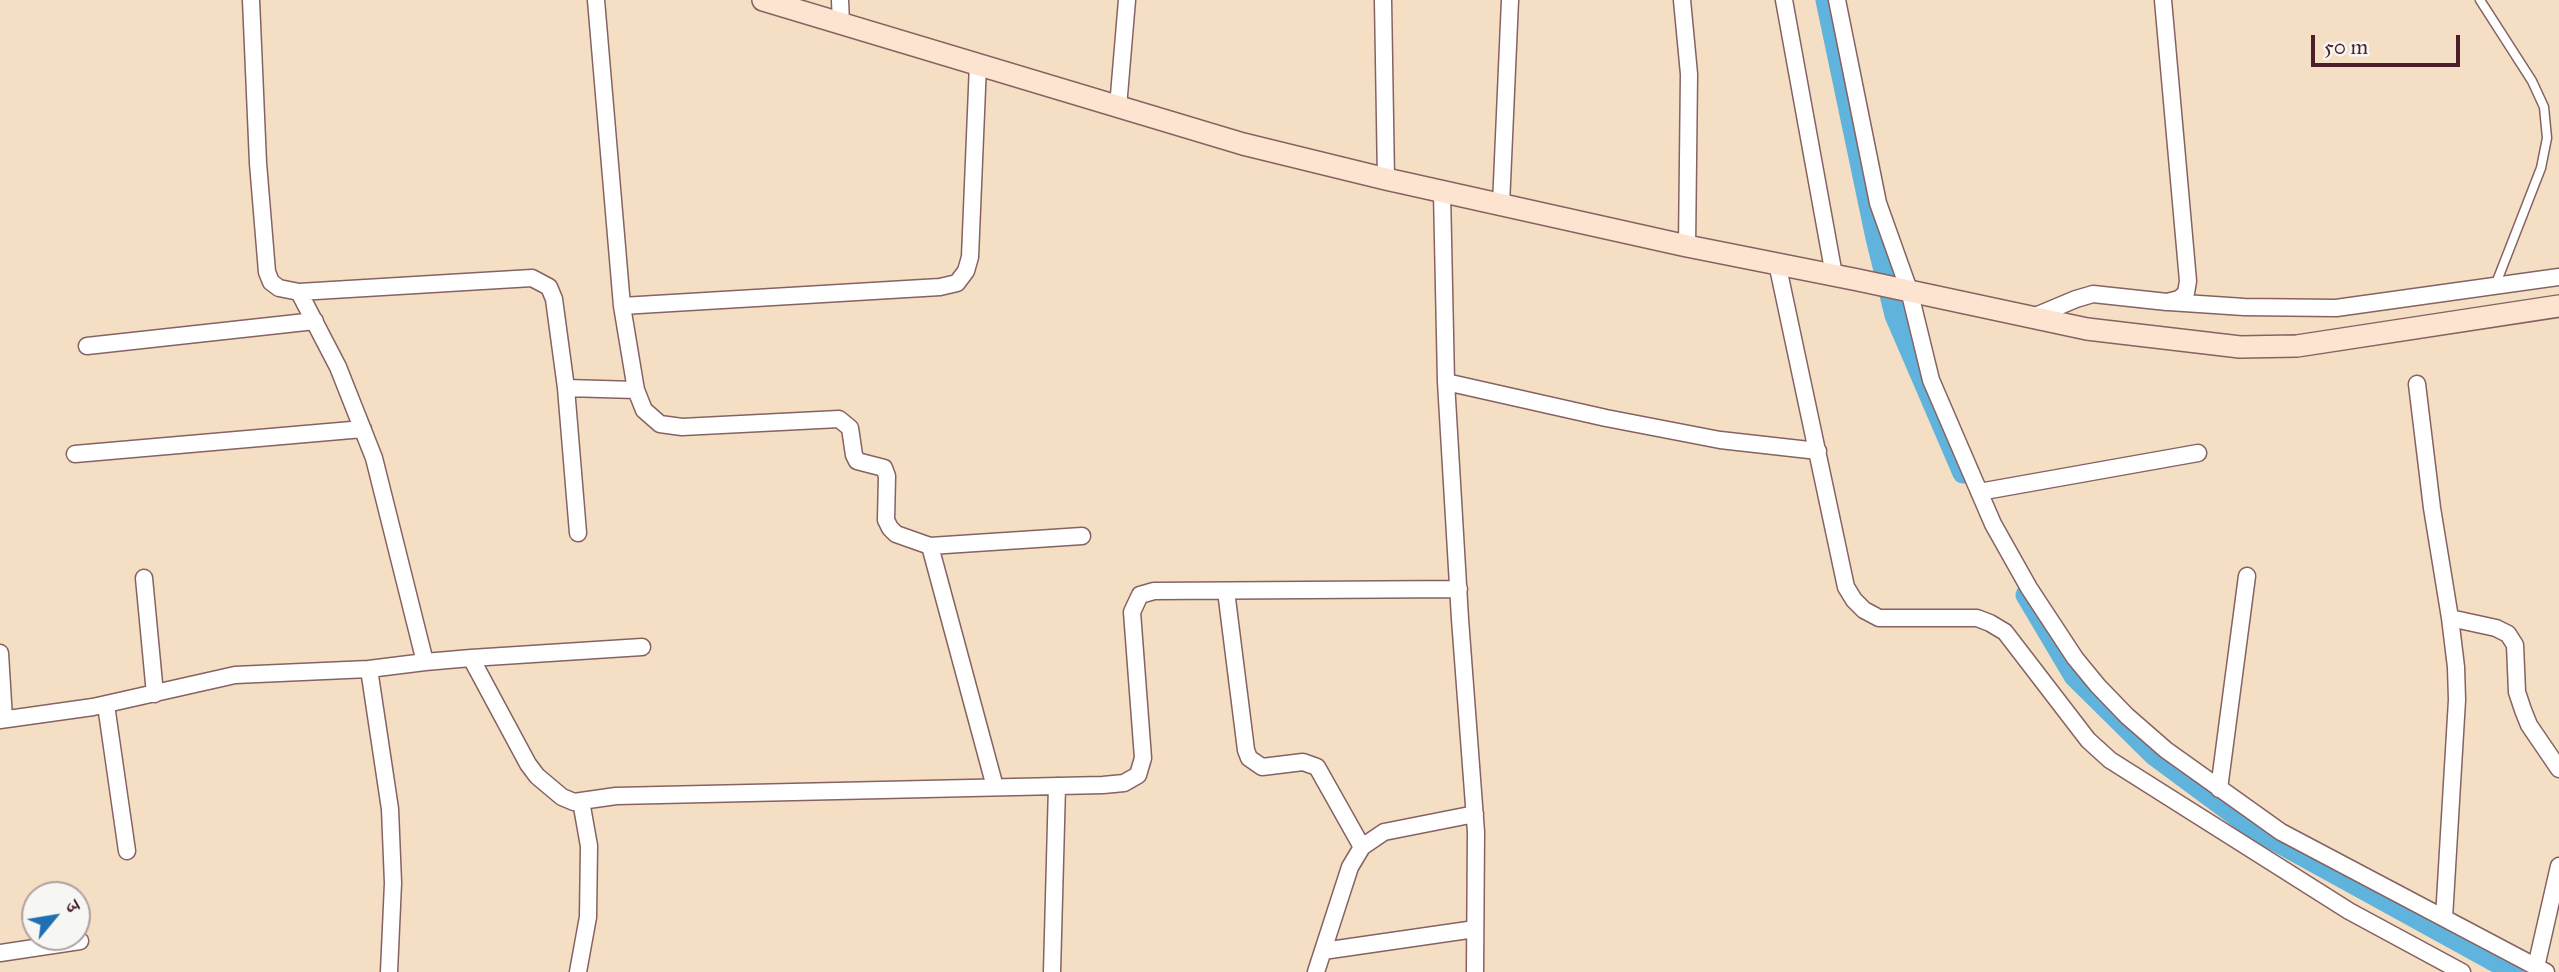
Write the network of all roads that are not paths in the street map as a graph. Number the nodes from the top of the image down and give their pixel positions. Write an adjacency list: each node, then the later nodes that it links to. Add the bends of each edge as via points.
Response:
1 (251, 0): 25 (street, via 267,272 279,288)
2 (596, 0): 27 (street)
3 (763, 0): 13 (main road)
4 (840, 0): 13 (street)
5 (1127, 0): 15 (street)
6 (1383, 0): 16 (street)
7 (1510, 0): 18 (street)
8 (1682, 0): 19 (street, via 1689,74)
9 (1784, 0): 21 (street)
10 (1837, 0): 24 (street, via 1878,203)
11 (2162, 0): 26 (street, via 2188,281 2186,293)
12 (2480, 0): 23 (lane, via 2532,81 2543,107 2547,138 2541,168)
13 (841, 24): 14 (main road)
14 (978, 64): 15 (main road); 27 (street, via 970,257 957,283)
15 (1118, 107): 16 (main road)
16 (1386, 179): 17 (main road)
17 (1443, 192): 18 (main road); 32 (street)
18 (1501, 205): 19 (main road)
19 (1686, 246): 20 (main road)
20 (1777, 263): 21 (main road); 37 (street)
21 (1834, 275): 24 (main road)
22 (2559, 277): 23 (street)
23 (2495, 286): 26 (street, via 2336,308)
24 (1903, 289): 29 (main road); 40 (street, via 1931,380)
25 (299, 292): 30 (street); 34 (street, via 533,278 549,287 554,299)
26 (2167, 302): 29 (street, via 2093,294)
27 (622, 306): 35 (street)
28 (2559, 306): 29 (main road, via 2297,346 2241,347 2087,329)
29 (2034, 317)
30 (315, 321): 31 (street); 36 (street)
31 (87, 346)
32 (1447, 382): 37 (street, via 1720,440); 46 (street)
33 (2417, 384): 48 (street)
34 (566, 388): 35 (street); 41 (street)
35 (636, 390): 43 (street, via 645,410 660,424 682,427 839,419 850,428 857,461 884,468 890,528)
36 (363, 429): 39 (street); 52 (street)
37 (1818, 451): 77 (street, via 1846,587 1864,610 1879,618 1978,618 2005,632 2088,740 2109,760 2349,911)
38 (2198, 453): 40 (street)
39 (75, 454)
40 (1979, 492): 60 (street, via 2029,588 2098,686 2166,750)
41 (578, 533)
42 (1082, 536): 43 (street)
43 (930, 546): 59 (street)
44 (2248, 576): 60 (street)
45 (144, 578): 54 (street)
46 (1459, 589): 47 (street); 62 (street)
47 (1226, 591): 58 (street, via 1140,595 1132,612 1143,758 1138,775 1124,783); 63 (street, via 1249,758 1262,767 1303,762 1317,767)
48 (2451, 618): 57 (street, via 2508,634 2515,645 2517,692 2523,710); 66 (street, via 2457,700)
49 (642, 647): 51 (street)
50 (0, 653): 56 (street)
51 (471, 658): 52 (street); 61 (street, via 537,776 567,801)
52 (425, 662): 53 (street)
53 (369, 669): 54 (street, via 235,675); 72 (street, via 391,822)
54 (155, 694): 55 (street)
55 (106, 705): 56 (street); 64 (street)
56 (2, 720)
57 (2559, 769)
58 (1057, 786): 59 (street); 74 (street)
59 (995, 788): 61 (street, via 604,796)
60 (2219, 789): 66 (street, via 2281,832)
61 (581, 801): 73 (street, via 589,846 588,917)
62 (1475, 814): 63 (street, via 1384,832); 67 (street)
63 (1362, 847): 69 (street, via 1350,867)
64 (127, 851)
65 (2559, 866): 71 (street)
66 (2444, 918): 71 (street)
67 (1475, 929): 69 (street); 76 (street)
68 (21, 950): 70 (street)
69 (1323, 951): 75 (street)
70 (0, 953)
71 (2541, 970)
72 (389, 972)
73 (578, 972)
74 (1052, 972)
75 (1316, 972)
76 (1475, 972)
77 (2462, 972)

